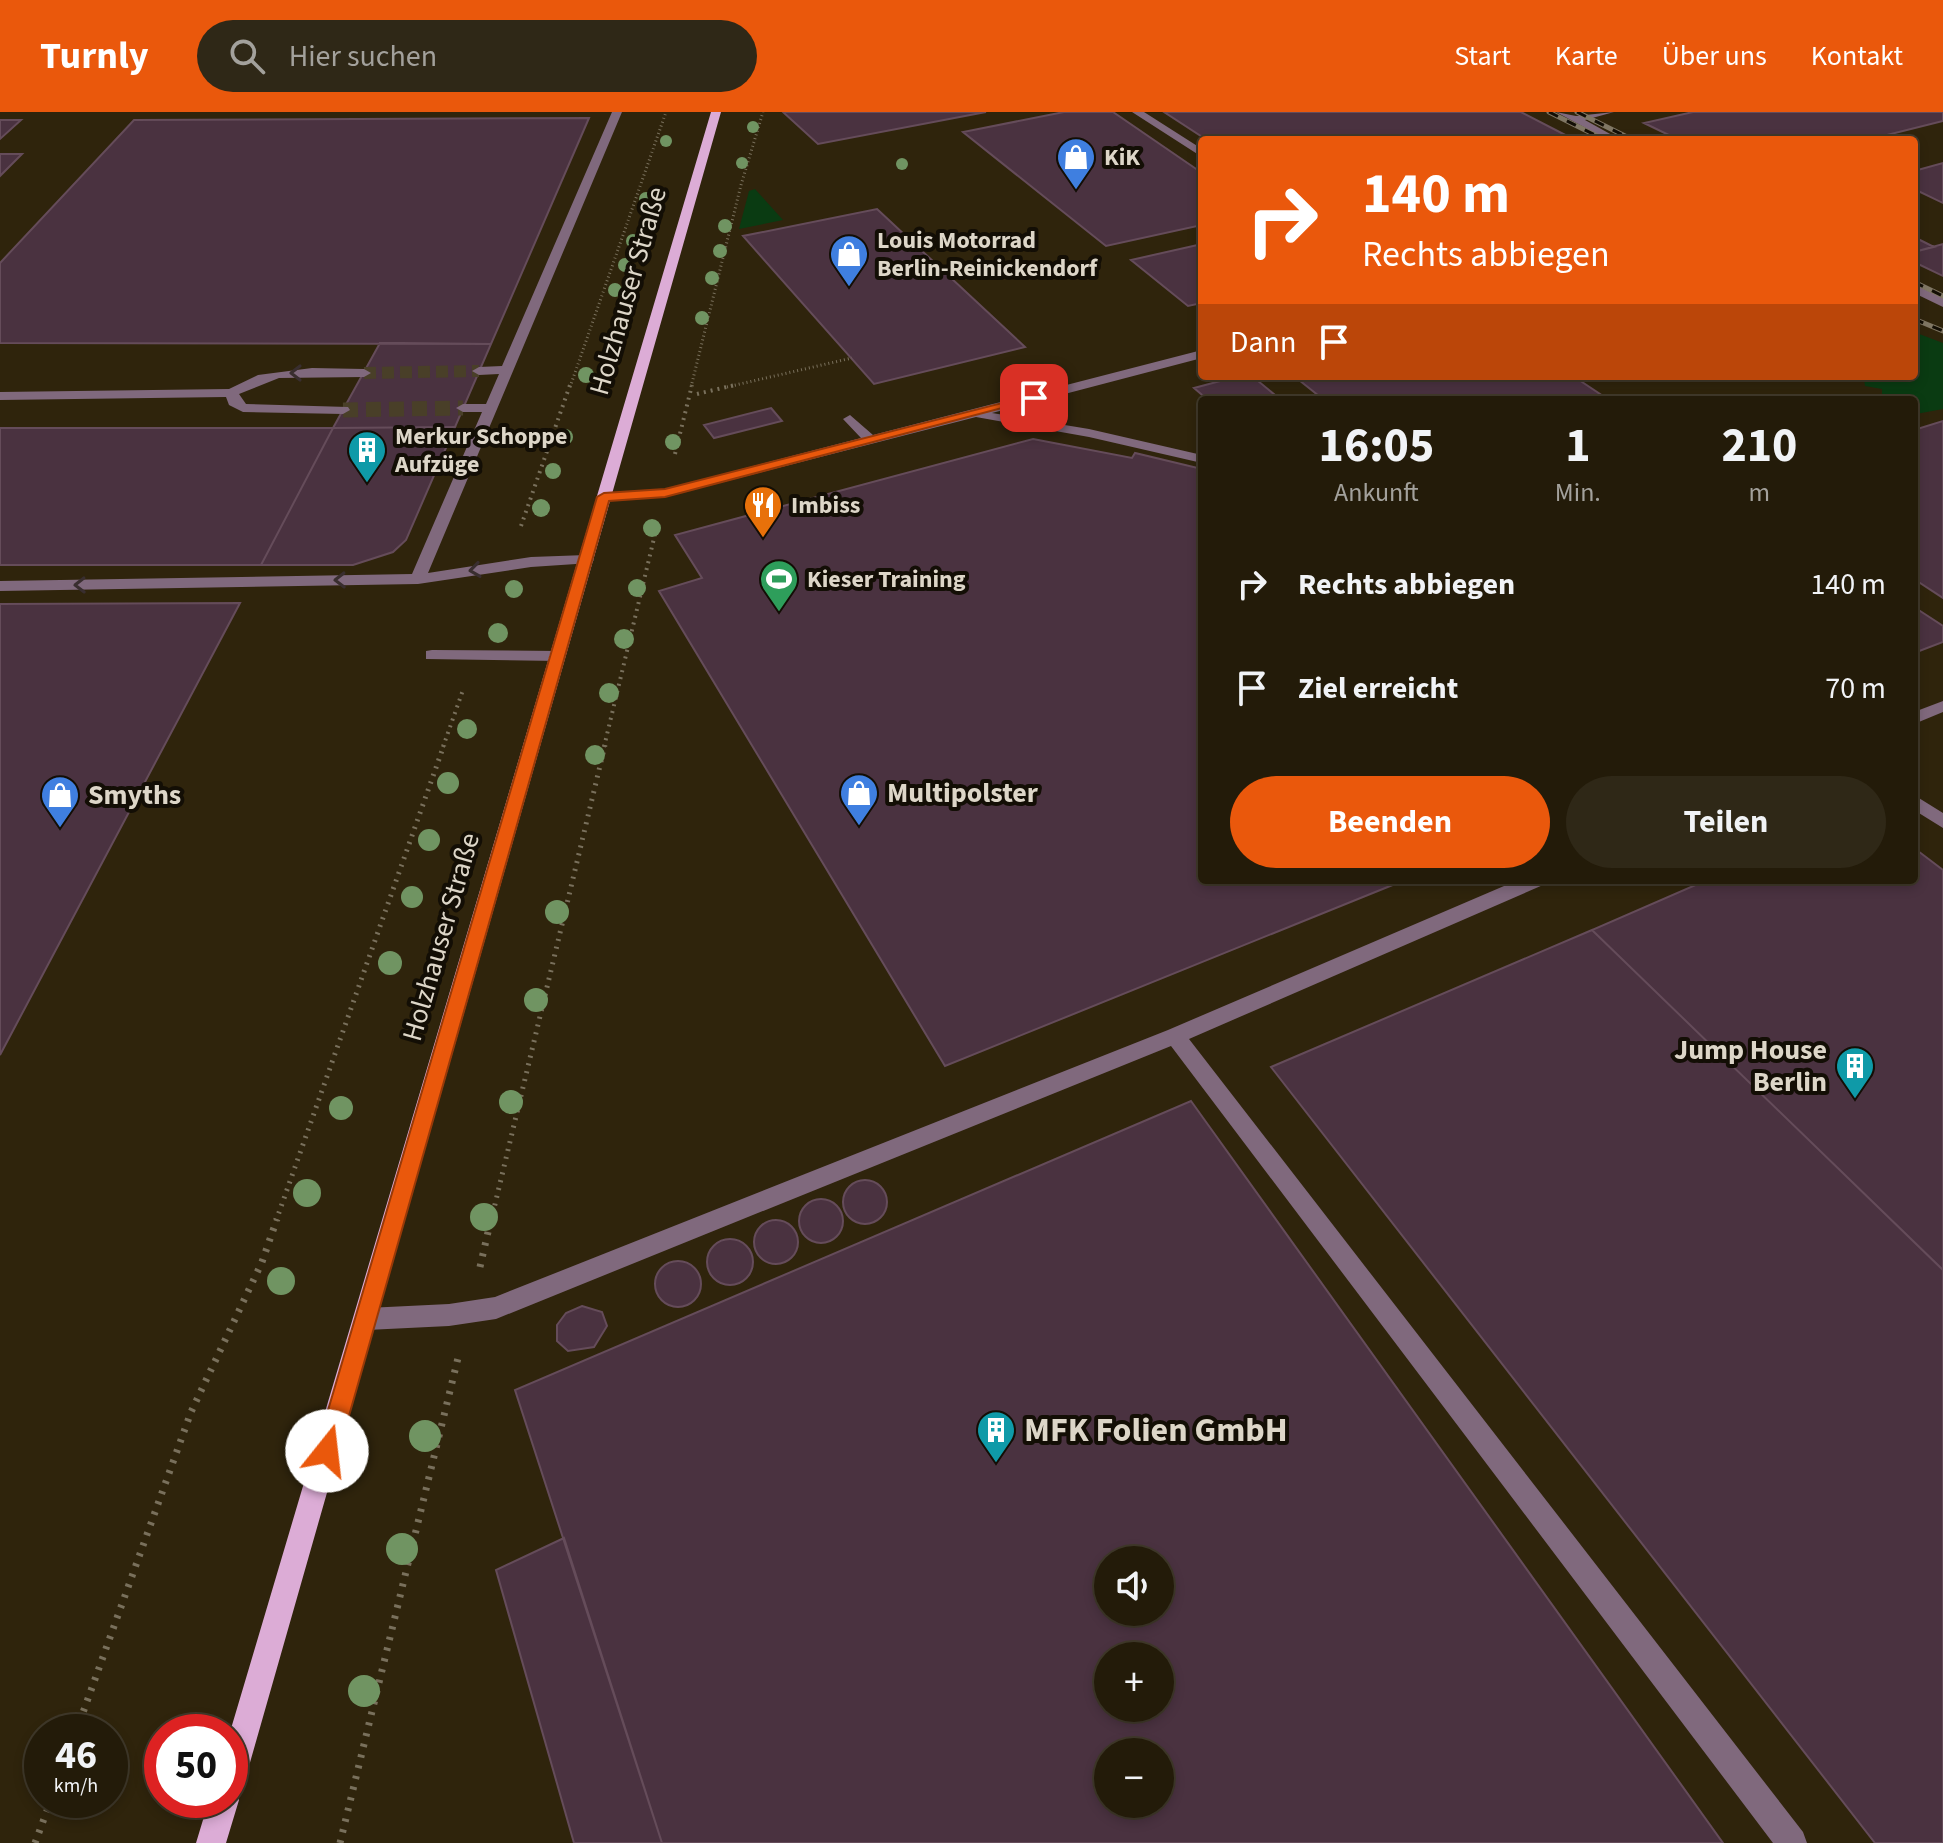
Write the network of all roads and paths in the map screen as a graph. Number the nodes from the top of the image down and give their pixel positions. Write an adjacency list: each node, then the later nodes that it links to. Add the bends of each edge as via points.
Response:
1 (617, 112): 15 (lane)
2 (666, 112): 31 (path)
3 (716, 112): 29 (main road, Holzhauser Straße)
4 (763, 112): 28 (path)
5 (1137, 112): 10 (lane)
6 (1561, 112): 8 (lane)
7 (1609, 112): 8 (lane)
8 (1575, 119): 9 (lane)
9 (1608, 136)
10 (1198, 151)
11 (1918, 290): 12 (lane)
12 (1943, 303)
13 (1198, 355): 24 (lane)
14 (852, 358): 19 (path)
15 (507, 370): 16 (lane); 22 (lane)
16 (479, 371)
17 (364, 373): 18 (lane, one-way to 18, via 281,373 263,376)
18 (232, 393): 20 (lane); 23 (lane, via 243,408)
19 (697, 394)
20 (0, 396)
21 (463, 408): 22 (lane)
22 (491, 408): 32 (lane)
23 (343, 410)
24 (976, 414): 26 (lane); 27 (lane)
25 (850, 419): 26 (lane)
26 (871, 441): 28 (lane)
27 (1198, 458)
28 (665, 493): 29 (lane); 43 (path)
29 (604, 497): 30 (main road, Holzhauser Straße)
30 (586, 560): 31 (lane); 36 (main road, Holzhauser Straße)
31 (507, 566): 32 (lane, one-way to 32)
32 (418, 579): 33 (lane, one-way to 33)
33 (0, 586)
34 (432, 655): 35 (lane)
35 (476, 655): 36 (lane); 45 (path, via 262,1262 191,1412)
36 (558, 656): 44 (main road, Holzhauser Straße)
37 (1943, 706): 38 (lane)
38 (1918, 716)
39 (1918, 804): 40 (lane)
40 (1943, 822)
41 (1527, 884): 42 (lane)
42 (1175, 1036): 43 (lane, via 496,1308); 52 (lane)
43 (469, 1311): 44 (lane); 51 (path)
44 (367, 1319): 46 (main road, Holzhauser Straße)
45 (82, 1714)
46 (248, 1719)
47 (44, 1818): 49 (path)
48 (219, 1818): 50 (main road)
49 (35, 1843)
50 (211, 1843)
51 (340, 1843)
52 (1792, 1843)

